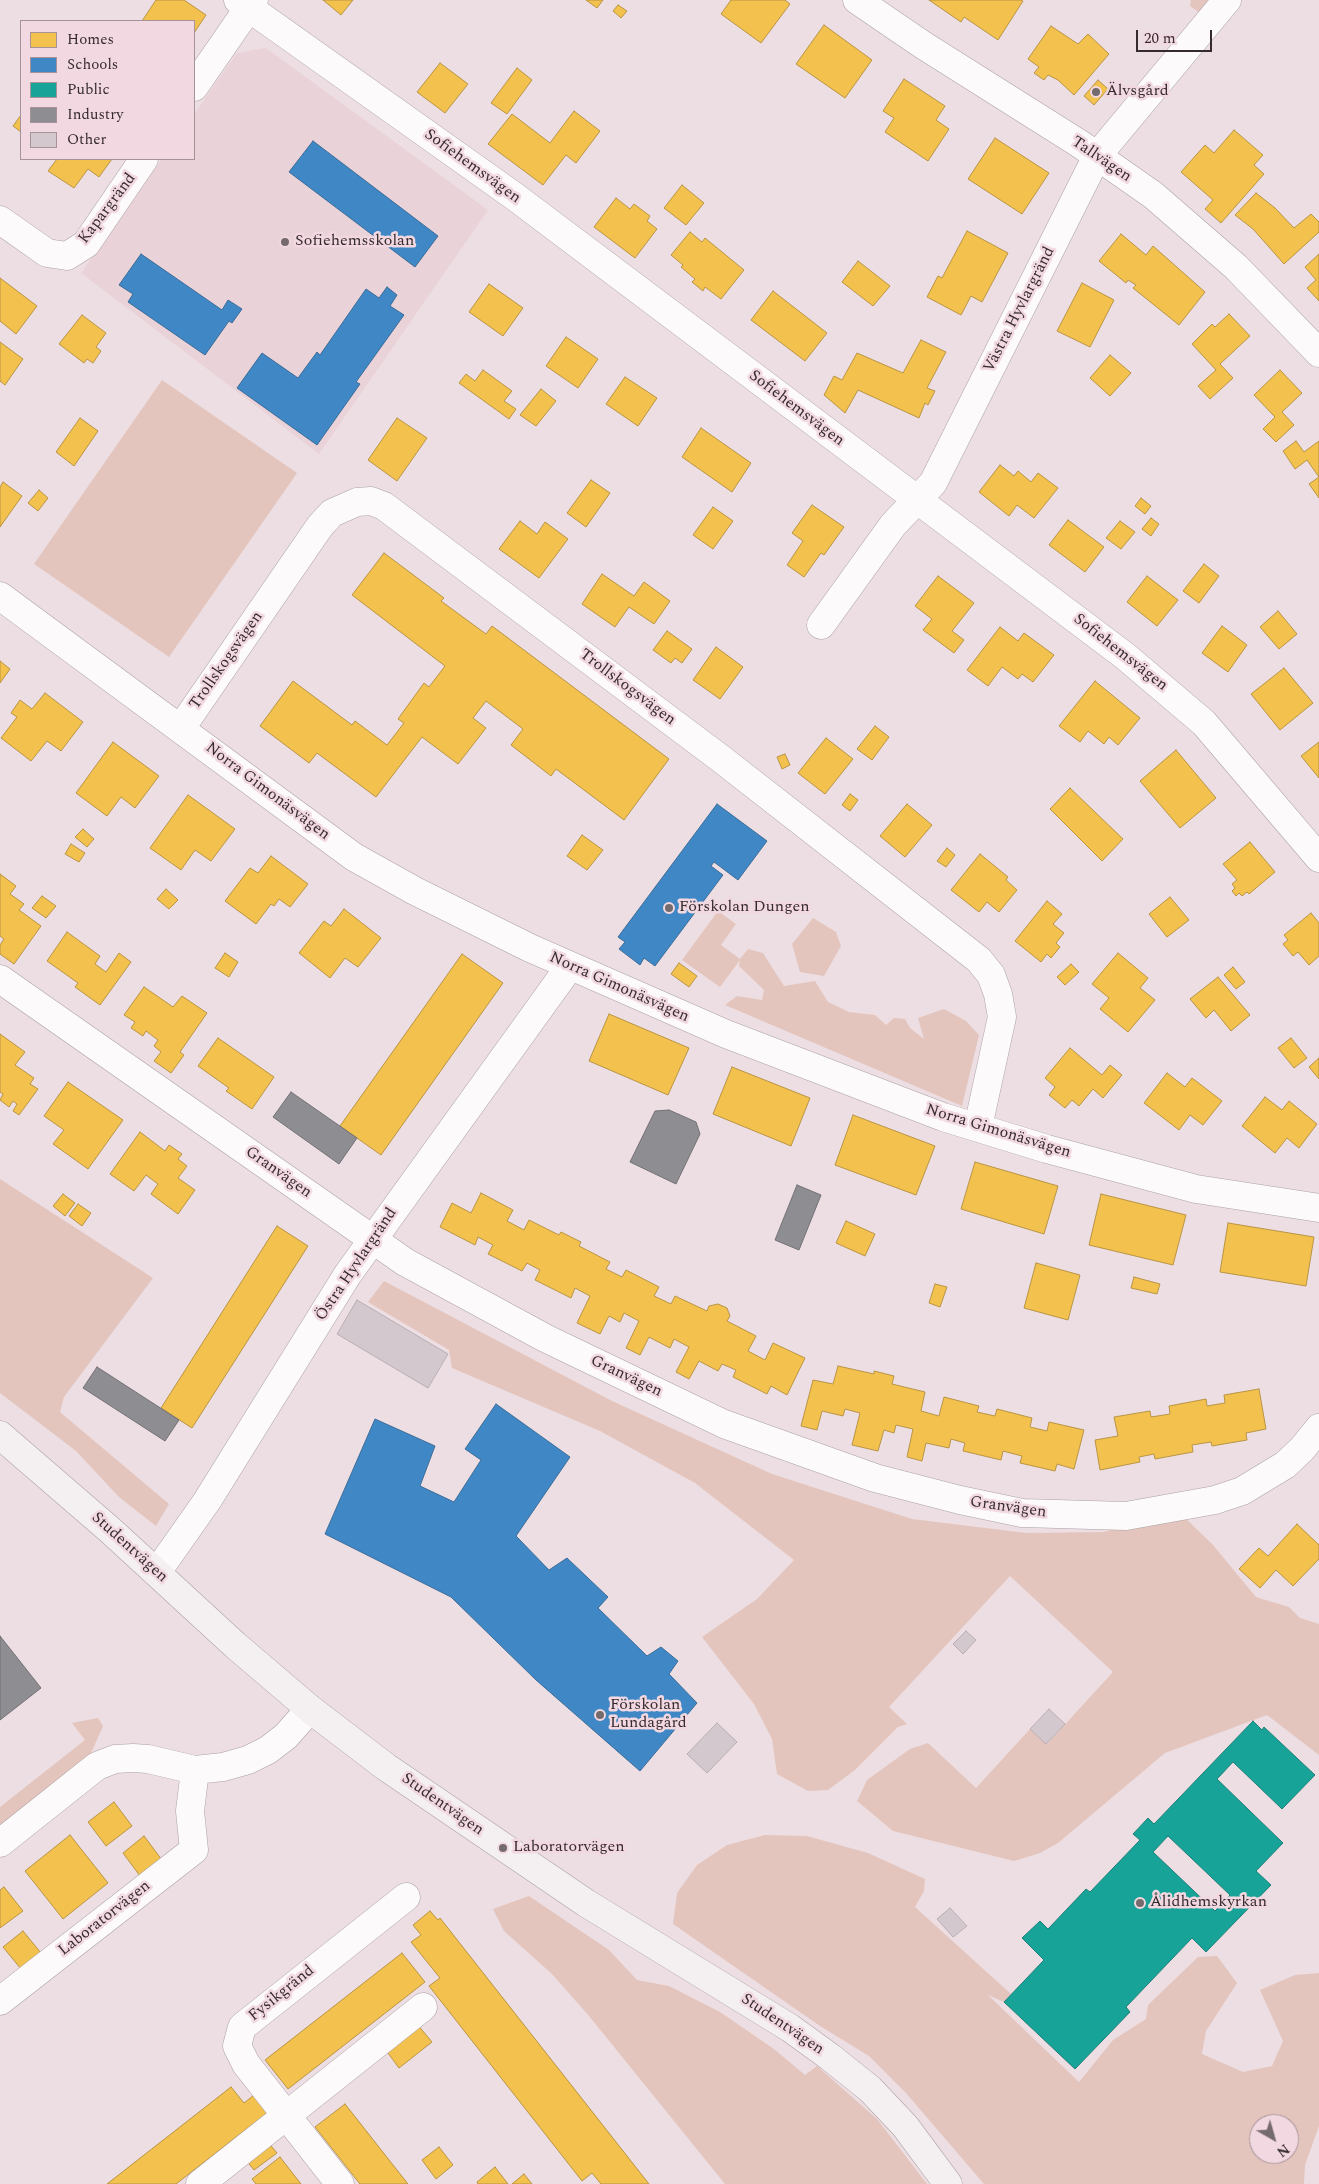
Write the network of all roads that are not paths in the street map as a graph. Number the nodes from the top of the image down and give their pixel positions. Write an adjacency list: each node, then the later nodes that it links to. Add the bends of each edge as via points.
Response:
1 (857, 0): 5 (street, Tallvägen)
2 (1227, 0): 5 (street, Västra Hyvlargränd)
3 (247, 2): 4 (street); 9 (street, Sofiehemsvägen, via 514,196)
4 (195, 85)
5 (1098, 156): 8 (street, Tallvägen, via 1153,195 1236,266); 9 (street, Västra Hyvlargränd, via 933,483)
6 (143, 160): 7 (street, Kapargränd, via 86,244 67,256 47,253)
7 (0, 220)
8 (1319, 353)
9 (918, 501): 11 (street, Västra Hyvlargränd, via 892,525); 13 (street, Sofiehemsvägen, via 1171,693 1204,723)
10 (0, 596): 12 (street, Norra Gimonäsvägen)
11 (821, 625)
12 (181, 728): 14 (street, Norra Gimonäsvägen, via 354,857 415,891); 16 (street, Trollskogsvägen, via 320,526 332,513 357,502 371,501 384,506 720,758 979,960 991,975 1002,1017)
13 (1319, 858)
14 (570, 966): 16 (street, Norra Gimonäsvägen, via 754,1045 943,1117); 18 (street, Östra Hyvlargränd)
15 (0, 979): 18 (street, Granvägen)
16 (978, 1127): 17 (street, Norra Gimonäsvägen, via 1196,1189)
17 (1319, 1208)
18 (372, 1239): 19 (street, Granvägen, via 405,1262 545,1338 724,1424 874,1478 1013,1511 1126,1516 1215,1500 1242,1491 1285,1465); 21 (street, Östra Hyvlargränd, via 207,1501)
19 (1319, 1428)
20 (0, 1435): 21 (street, Studentvägen)
21 (157, 1572): 22 (street, Studentvägen, via 234,1645)
22 (310, 1709): 23 (street, via 286,1736 268,1750 223,1767); 31 (street, Studentvägen, via 386,1767 503,1848 790,2028 830,2057 870,2089 899,2120)
23 (195, 1770): 24 (street, via 148,1759 115,1759 97,1766); 26 (street, Laboratorvägen, via 190,1810 194,1850)
24 (0, 1843)
25 (406, 1897): 28 (street, Fysikgränd, via 242,2027 237,2046 246,2064)
26 (0, 2000)
27 (424, 2007): 28 (street)
28 (286, 2116): 29 (street); 30 (street, Fysikgränd)
29 (200, 2184)
30 (340, 2184)
31 (948, 2184)

